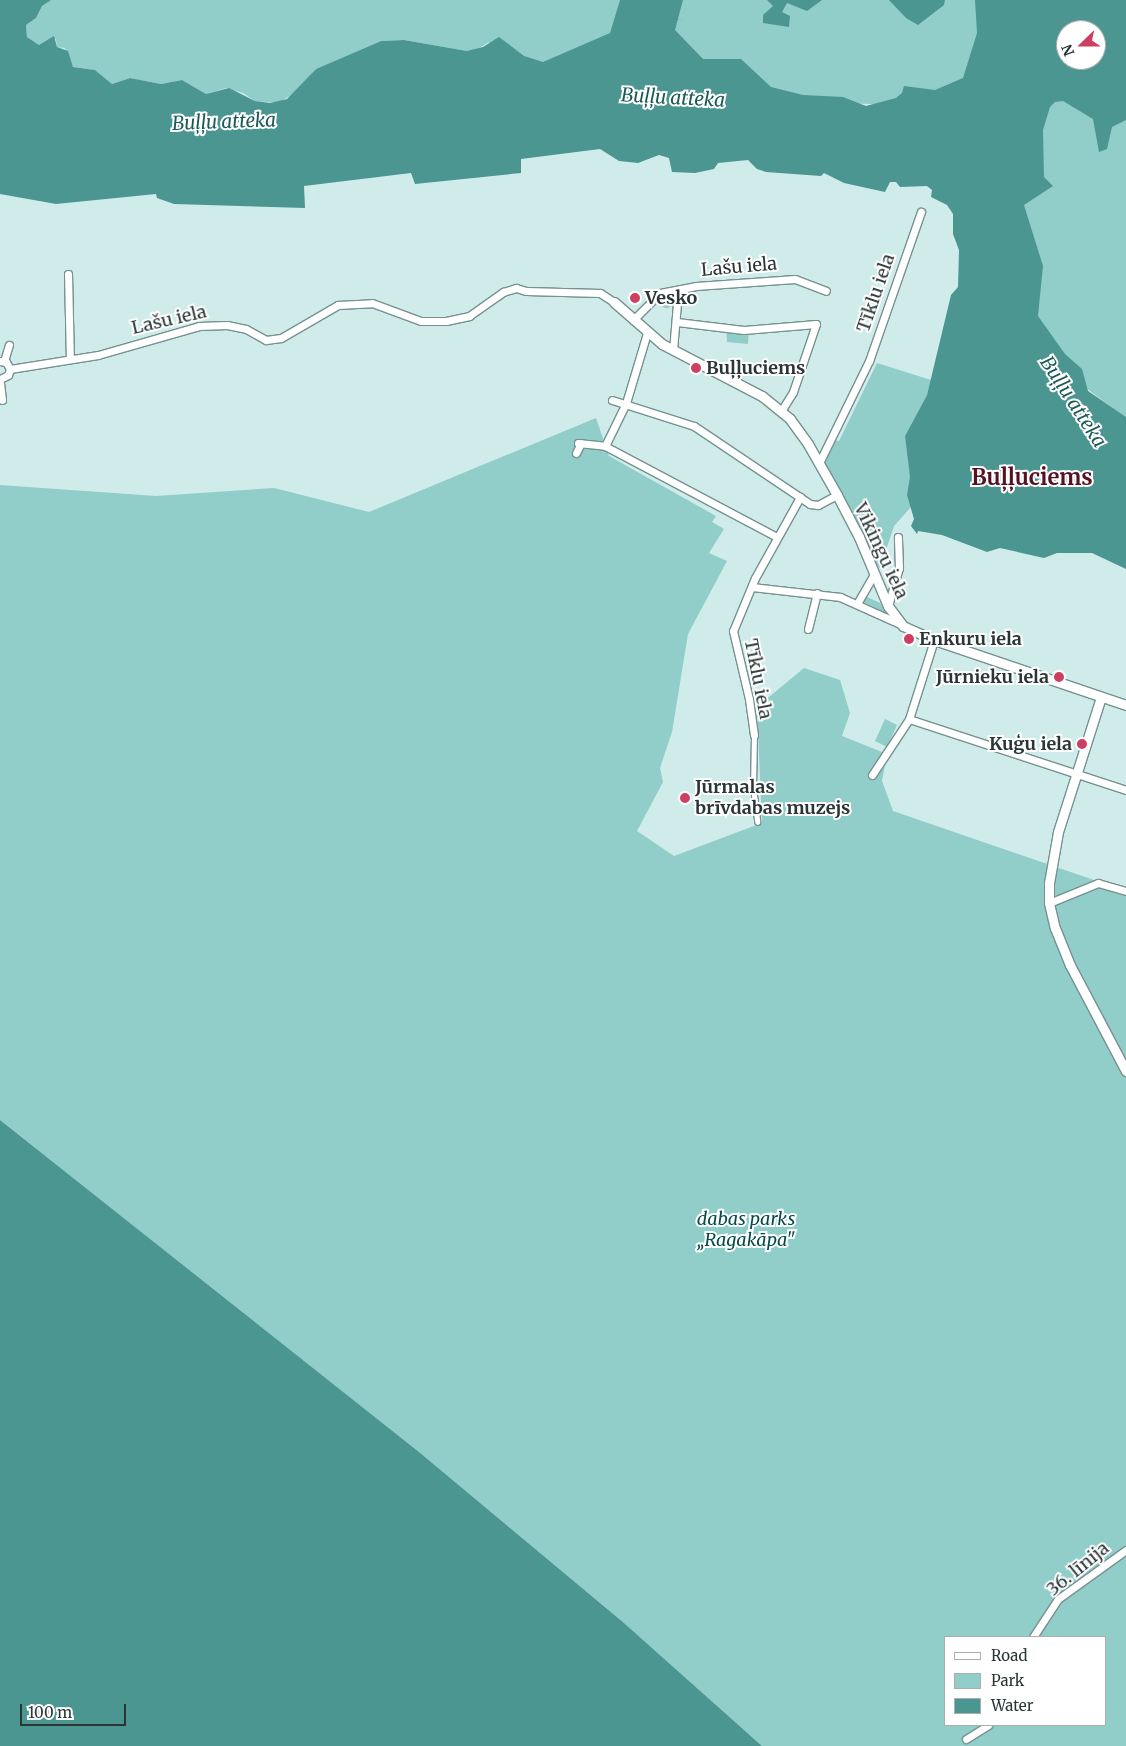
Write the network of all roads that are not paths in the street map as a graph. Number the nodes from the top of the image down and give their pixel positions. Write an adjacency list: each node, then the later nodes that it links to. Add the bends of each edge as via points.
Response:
1 (921, 212): 22 (street, Tīklu iela, via 868,361)
2 (68, 274): 11 (street)
3 (826, 291): 4 (street, Lašu iela, via 791,279 714,284)
4 (678, 292): 6 (street, Lašu iela, via 660,294); 7 (street)
5 (614, 302): 6 (street, Lašu iela); 11 (street, Lašu iela, via 600,293 516,288 503,292 469,316 446,321 421,321 372,303 338,305 281,338 266,340 226,325 199,326 98,355)
6 (633, 320): 8 (street, Lašu iela)
7 (676, 322): 10 (street); 19 (street, via 744,330 816,324 793,392)
8 (647, 333): 10 (street, Lašu iela); 18 (street)
9 (9, 345): 12 (street)
10 (673, 350): 19 (street, Lašu iela, via 762,396)
11 (70, 358): 13 (street, Lašu iela)
12 (2, 361): 13 (street)
13 (10, 370): 14 (street, via 8,376)
14 (0, 379)
15 (0, 383): 16 (street)
16 (2, 400)
17 (612, 400): 18 (street)
18 (626, 403): 20 (street); 24 (street, via 694,426)
19 (781, 410): 22 (street, Lašu iela, via 798,429)
20 (605, 446): 21 (street, via 580,443); 25 (street)
21 (576, 453)
22 (819, 463): 23 (street, Vikingu iela)
23 (837, 496): 24 (street, via 818,505); 27 (street, Vikingu iela, via 859,537)
24 (800, 497): 25 (street, Tīklu iela)
25 (777, 537): 28 (street, Tīklu iela)
26 (898, 537): 31 (street, via 899,568)
27 (873, 576): 30 (street); 31 (street, Vikingu iela)
28 (752, 587): 29 (street); 38 (street, Tīklu iela, via 733,631)
29 (817, 593): 30 (street); 33 (street)
30 (858, 602): 32 (street)
31 (888, 606): 32 (street, Vikingu iela)
32 (903, 626): 34 (street, Vikingu iela)
33 (808, 629)
34 (934, 640): 35 (street, Vikingu iela); 37 (street)
35 (1101, 696): 36 (street, Vikingu iela); 39 (street)
36 (1126, 705)
37 (909, 719): 39 (street); 40 (street)
38 (754, 736): 42 (street, Tīklu iela, via 753,787)
39 (1077, 774): 41 (street); 44 (street, via 1053,855)
40 (872, 775)
41 (1126, 790)
42 (758, 822)
43 (1126, 891): 44 (street, via 1098,883)
44 (1049, 903): 45 (street, via 1070,965)
45 (1126, 1071)
46 (1126, 1550): 47 (street, 36. līnija, via 1058,1599)
47 (1034, 1636)
48 (986, 1726): 49 (street)
49 (966, 1739)

